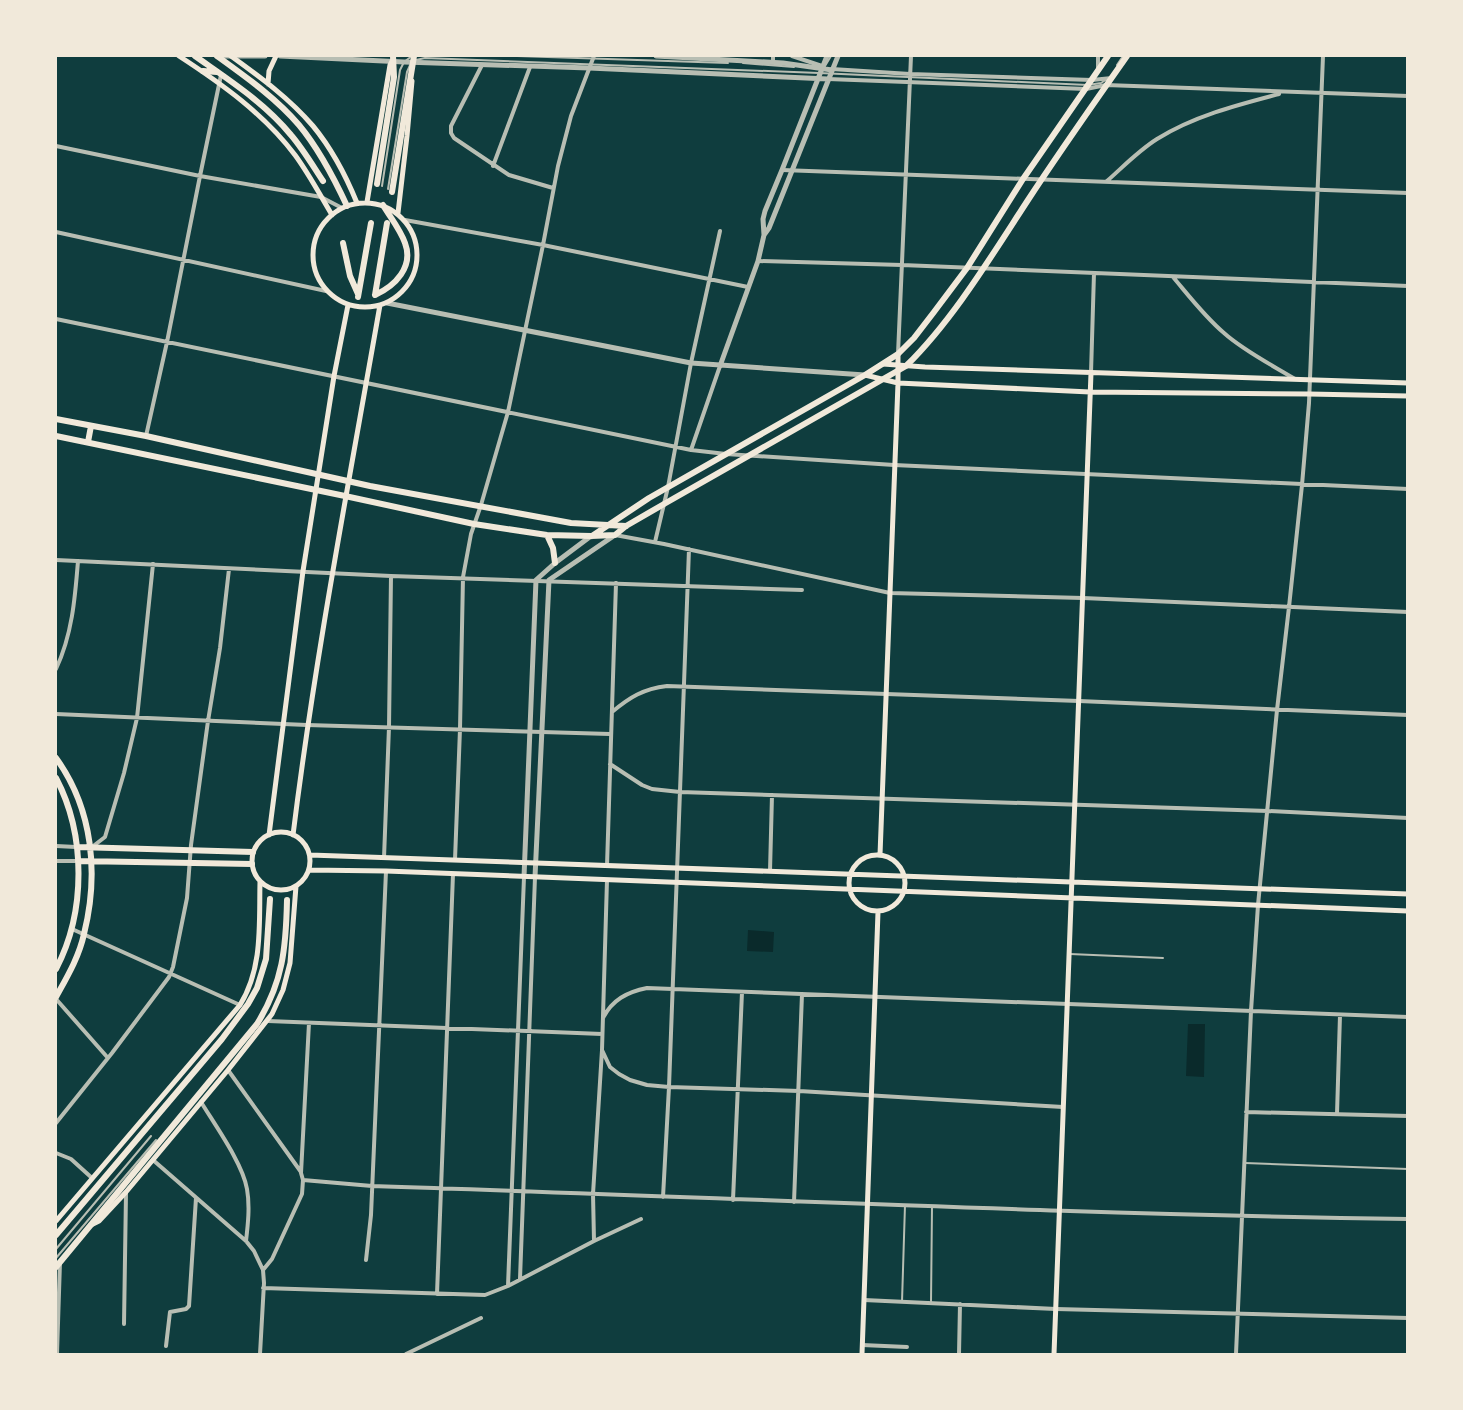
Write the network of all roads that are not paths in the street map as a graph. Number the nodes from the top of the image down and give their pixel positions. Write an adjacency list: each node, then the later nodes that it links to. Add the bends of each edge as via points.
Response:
1 (179, 56): 26 (main road)
2 (195, 56): 28 (main road)
3 (217, 56): 57 (main road, via 300,126 333,176)
4 (222, 56): 5 (street)
5 (232, 56): 6 (street); 33 (main road)
6 (265, 56)
7 (278, 56): 8 (street); 33 (main road, via 269,71)
8 (330, 56): 19 (street)
9 (517, 56): 22 (lane)
10 (656, 56): 20 (street)
11 (792, 56): 25 (street)
12 (829, 56): 25 (street)
13 (838, 56): 29 (street)
14 (911, 56): 30 (street)
15 (1098, 56): 27 (street)
16 (1108, 56): 27 (main road)
17 (1125, 56): 31 (main road)
18 (1323, 56): 36 (street)
19 (393, 58): 21 (street); 48 (main road); 54 (main road)
20 (773, 59): 25 (street)
21 (411, 60): 22 (lane); 23 (street); 48 (lane, via 400,70); 51 (main road); 58 (main road, via 412,96)
22 (591, 61): 24 (street); 25 (street); 25 (lane, via 735,63); 49 (street)
23 (482, 65): 24 (street); 39 (street, via 450,126 454,138)
24 (530, 67): 39 (street)
25 (821, 70): 29 (street); 29 (street); 40 (street)
26 (203, 71): 28 (main road); 32 (main road)
27 (1098, 71): 34 (main road)
28 (220, 73): 32 (street); 46 (main road, via 279,121)
29 (831, 73): 30 (street); 30 (street); 41 (street)
30 (910, 77): 34 (street); 34 (street); 42 (street)
31 (1108, 81): 34 (street); 34 (street); 35 (street); 45 (main road)
32 (219, 83): 43 (street); 53 (main road, via 279,135)
33 (268, 84): 55 (main road, via 299,111 329,148)
34 (1089, 85): 44 (main road)
35 (1286, 92): 36 (street); 47 (street, via 1225,108 1183,125 1136,154)
36 (1322, 93): 37 (street); 50 (street)
37 (1407, 96)
38 (56, 146): 43 (street)
39 (493, 166): 49 (street)
40 (782, 170): 41 (street); 65 (street, via 765,211)
41 (792, 170): 42 (street); 65 (street)
42 (906, 174): 44 (street); 70 (street)
43 (200, 176): 53 (street); 68 (street)
44 (1023, 179): 45 (street); 71 (main road)
45 (1041, 179): 47 (street); 72 (main road)
46 (322, 181)
47 (1106, 182): 50 (street)
48 (380, 185)
49 (553, 188): 67 (street)
50 (1318, 190): 52 (street); 76 (street)
51 (390, 191)
52 (1407, 193)
53 (321, 196): 57 (street); 59 (main road)
54 (367, 202): 55 (main road); 56 (main road)
55 (357, 203): 57 (main road)
56 (383, 205): 58 (main road); 62 (main road, via 402,235 407,259 395,282 375,295)
57 (345, 207): 59 (main road)
58 (398, 213): 60 (main road)
59 (332, 215): 79 (main road, via 322,225 313,252 318,279)
60 (405, 220): 67 (street); 80 (main road, via 418,249 417,266 401,294)
61 (371, 223): 66 (main road, via 358,296)
62 (387, 223)
63 (720, 231): 75 (street)
64 (56, 232): 68 (street)
65 (764, 235): 69 (street)
66 (342, 243)
67 (543, 245): 75 (street); 84 (street)
68 (184, 259): 79 (street); 85 (street)
69 (758, 261): 70 (street); 78 (street)
70 (902, 265): 71 (street); 86 (street)
71 (967, 268): 72 (street); 86 (main road)
72 (983, 269): 73 (street); 90 (main road, via 931,340)
73 (1094, 273): 74 (street); 91 (street)
74 (1173, 277): 76 (street); 94 (street, via 1224,334)
75 (710, 278): 78 (street); 87 (street)
76 (1314, 283): 77 (street); 96 (street)
77 (1407, 286)
78 (748, 287): 89 (street)
79 (326, 291): 81 (main road)
80 (387, 303): 82 (main road); 84 (street)
81 (348, 305): 82 (main road); 93 (main road)
82 (380, 305): 97 (main road)
83 (56, 319): 85 (street)
84 (525, 331): 87 (street); 103 (street)
85 (167, 342): 93 (street); 107 (street)
86 (898, 354): 88 (main road); 90 (main road)
87 (691, 363): 89 (street); 109 (street)
88 (883, 364): 90 (main road); 92 (main road)
89 (720, 366): 92 (street); 110 (street)
90 (901, 368): 91 (main road); 95 (main road); 98 (main road)
91 (1091, 373): 94 (main road); 100 (main road)
92 (865, 375): 95 (main road); 111 (main road)
93 (334, 376): 97 (street); 114 (main road)
94 (1296, 379): 96 (main road)
95 (883, 380): 98 (main road); 112 (main road)
96 (1310, 380): 99 (main road); 101 (street)
97 (366, 383): 103 (street); 116 (main road)
98 (898, 383): 100 (main road); 113 (main road)
99 (1407, 383)
100 (1090, 392): 101 (main road); 115 (main road)
101 (1309, 394): 102 (main road); 117 (street)
102 (1407, 396)
103 (508, 412): 109 (street); 123 (street)
104 (56, 418): 105 (main road)
105 (91, 426): 107 (main road); 108 (main road)
106 (56, 436): 108 (main road)
107 (146, 436): 114 (main road)
108 (88, 442): 120 (main road)
109 (675, 447): 110 (street); 118 (street)
110 (691, 450): 111 (street)
111 (726, 454): 112 (street); 118 (main road)
112 (748, 456): 113 (street); 122 (main road)
113 (894, 465): 115 (street); 146 (main road)
114 (318, 475): 116 (main road); 120 (main road)
115 (1087, 475): 117 (street); 147 (main road)
116 (348, 481): 121 (main road); 123 (main road)
117 (1302, 485): 119 (street); 148 (street)
118 (668, 487): 122 (street); 125 (main road)
119 (1407, 489)
120 (316, 490): 121 (main road); 137 (main road)
121 (345, 496): 124 (main road); 138 (main road)
122 (664, 504): 126 (main road); 130 (street)
123 (481, 505): 124 (street); 125 (main road)
124 (474, 524): 127 (main road); 140 (street)
125 (607, 526): 126 (main road); 129 (main road)
126 (626, 526): 128 (main road)
127 (547, 535): 129 (main road); 134 (main road)
128 (615, 535): 129 (main road); 130 (street); 142 (street)
129 (591, 536): 134 (street)
130 (655, 542): 131 (street)
131 (689, 549): 144 (street); 146 (street)
132 (56, 560): 133 (street)
133 (78, 561): 135 (street); 150 (street, via 71,622)
134 (555, 563): 141 (street)
135 (153, 564): 136 (street); 158 (street)
136 (229, 568): 137 (street); 159 (street)
137 (303, 571): 138 (street); 160 (main road)
138 (332, 572): 139 (street); 161 (main road)
139 (392, 576): 140 (street); 162 (street)
140 (463, 577): 141 (street); 163 (street)
141 (536, 580): 142 (street); 164 (street)
142 (549, 580): 143 (street); 165 (street)
143 (616, 583): 144 (street); 155 (street)
144 (688, 586): 145 (street); 151 (street)
145 (802, 590)
146 (890, 593): 147 (street); 152 (main road)
147 (1083, 598): 148 (street); 153 (main road)
148 (1290, 607): 149 (street); 154 (street)
149 (1407, 612)
150 (56, 669)
151 (684, 687): 152 (street); 155 (street, via 641,691); 170 (street)
152 (886, 694): 153 (street); 172 (main road)
153 (1079, 701): 154 (street); 173 (main road)
154 (1277, 710): 157 (street); 174 (street)
155 (612, 712): 166 (street)
156 (56, 714): 158 (street)
157 (1407, 716)
158 (137, 718): 159 (street); 180 (street, via 105,837)
159 (208, 721): 160 (street); 181 (street)
160 (283, 724): 161 (street); 176 (main road)
161 (307, 725): 162 (street); 177 (main road)
162 (389, 727): 163 (street); 185 (street)
163 (460, 729): 164 (street); 186 (street)
164 (530, 732): 165 (street); 191 (street)
165 (542, 732): 166 (street); 193 (street)
166 (610, 734): 168 (street)
167 (56, 758): 180 (main road, via 80,802)
168 (610, 764): 170 (street, via 642,785); 194 (street)
169 (56, 778): 179 (main road, via 70,813)
170 (680, 792): 171 (street); 195 (street)
171 (772, 795): 172 (street); 198 (street)
172 (882, 799): 173 (street); 184 (main road)
173 (1075, 806): 174 (street); 207 (main road)
174 (1268, 811): 175 (street); 210 (street)
175 (1407, 818)
176 (269, 835): 177 (main road); 182 (main road)
177 (293, 835): 183 (main road, via 302,840)
178 (56, 846): 179 (street)
179 (77, 847): 180 (main road); 188 (main road)
180 (91, 848): 181 (main road); 189 (main road)
181 (190, 851): 182 (main road); 190 (street)
182 (253, 852): 192 (main road)
183 (310, 855): 185 (main road); 196 (main road)
184 (880, 855): 200 (main road, via 859,862); 203 (main road, via 894,860)
185 (384, 858): 186 (main road)
186 (455, 860): 191 (main road)
187 (56, 861): 188 (street)
188 (78, 861): 189 (main road); 219 (main road)
189 (92, 861): 190 (main road); 220 (main road)
190 (190, 863): 192 (main road); 224 (street)
191 (525, 863): 193 (main road); 201 (street)
192 (252, 864): 205 (main road)
193 (536, 864): 194 (main road); 202 (street)
194 (607, 866): 195 (main road)
195 (677, 868): 198 (main road); 206 (street)
196 (309, 870): 197 (main road); 208 (main road)
197 (386, 871): 199 (main road); 238 (street)
198 (770, 872): 200 (main road)
199 (453, 874): 201 (main road); 239 (street)
200 (850, 875): 203 (main road); 209 (main road)
201 (524, 877): 202 (main road); 240 (street)
202 (535, 877): 204 (main road); 241 (street)
203 (905, 877): 207 (main road); 211 (main road)
204 (607, 880): 206 (main road); 235 (street)
205 (260, 882): 208 (main road, via 278,891); 231 (main road, via 256,966)
206 (676, 883): 209 (main road); 225 (street)
207 (1072, 883): 210 (main road); 213 (main road)
208 (296, 886): 236 (main road, via 290,963 283,990)
209 (849, 890): 211 (main road); 218 (main road, via 863,908)
210 (1260, 890): 212 (main road); 216 (street)
211 (905, 892): 213 (main road); 218 (main road, via 894,906)
212 (1407, 894)
213 (1072, 898): 216 (main road); 221 (main road)
214 (270, 900): 284 (main road, via 266,959 249,1004)
215 (287, 900): 283 (main road, via 282,963 266,1010)
216 (1258, 905): 217 (main road); 232 (street)
217 (1407, 911)
218 (878, 912): 228 (main road)
219 (72, 929): 220 (street); 223 (main road)
220 (84, 934): 224 (street); 229 (main road)
221 (1069, 954): 222 (lane); 230 (main road)
222 (1163, 958)
223 (56, 969)
224 (171, 974): 231 (street); 244 (street)
225 (673, 989): 226 (street); 235 (street, via 647,988 629,993 614,1001); 246 (street)
226 (742, 992): 227 (street); 247 (street)
227 (802, 994): 228 (street); 248 (street)
228 (875, 997): 230 (street); 249 (main road)
229 (56, 998): 244 (street)
230 (1068, 1004): 232 (street); 251 (main road)
231 (240, 1005): 263 (main road)
232 (1251, 1011): 233 (street); 252 (street)
233 (1340, 1015): 234 (street); 253 (street)
234 (1407, 1017)
235 (603, 1018): 242 (street)
236 (268, 1021): 237 (street); 245 (main road)
237 (309, 1023): 238 (street); 262 (street)
238 (379, 1026): 239 (street); 265 (street)
239 (448, 1028): 240 (street); 266 (street)
240 (518, 1031): 241 (street); 267 (street)
241 (529, 1031): 242 (street); 268 (street)
242 (602, 1034): 243 (street)
243 (602, 1050): 246 (street, via 610,1067 619,1074 647,1085); 270 (street)
244 (108, 1058): 255 (street)
245 (228, 1070): 250 (main road); 262 (street)
246 (669, 1087): 247 (street); 271 (street)
247 (738, 1088): 248 (street); 273 (street)
248 (798, 1090): 249 (street); 274 (street)
249 (872, 1095): 251 (street); 275 (main road)
250 (201, 1102): 259 (main road); 285 (street, via 243,1175 248,1206)
251 (1063, 1107): 278 (main road)
252 (1246, 1112): 253 (street); 260 (street)
253 (1336, 1114): 254 (street)
254 (1407, 1116)
255 (56, 1123)
256 (151, 1136): 287 (lane)
257 (156, 1140): 289 (lane)
258 (56, 1153): 263 (street, via 71,1159)
259 (153, 1160): 269 (main road); 272 (street)
260 (1245, 1163): 261 (lane); 279 (street)
261 (1407, 1169)
262 (301, 1173): 264 (street)
263 (92, 1178): 282 (main road)
264 (303, 1180): 265 (street); 290 (street, via 302,1194)
265 (372, 1186): 266 (street); 288 (street)
266 (441, 1188): 267 (street); 294 (street)
267 (511, 1190): 268 (street); 292 (street)
268 (524, 1191): 270 (street); 291 (street)
269 (126, 1192): 283 (main road); 303 (street)
270 (593, 1194): 271 (street); 286 (street)
271 (663, 1197): 273 (street)
272 (196, 1198): 285 (street); 305 (street, via 189,1306 170,1312)
273 (733, 1200): 274 (street)
274 (794, 1202): 275 (street)
275 (868, 1204): 276 (street); 295 (main road)
276 (904, 1205): 277 (street); 296 (lane)
277 (933, 1206): 278 (street); 297 (lane)
278 (1059, 1211): 279 (street); 299 (main road)
279 (1242, 1217): 281 (street); 300 (street)
280 (641, 1219): 286 (street)
281 (1407, 1219)
282 (56, 1221)
283 (90, 1226): 289 (main road)
284 (56, 1235)
285 (246, 1241): 290 (street)
286 (594, 1241): 291 (street)
287 (56, 1250)
288 (366, 1260)
289 (57, 1263): 307 (street)
290 (263, 1270): 293 (street)
291 (520, 1279): 292 (street)
292 (508, 1286): 294 (street, via 485,1295)
293 (263, 1288): 294 (street); 308 (street)
294 (437, 1294)
295 (864, 1300): 296 (street); 304 (main road)
296 (902, 1302): 297 (street)
297 (931, 1303): 298 (street)
298 (960, 1304): 299 (street); 311 (street)
299 (1056, 1308): 300 (street); 312 (main road)
300 (1237, 1313): 302 (street); 313 (street)
301 (481, 1318): 309 (street)
302 (1407, 1318)
303 (124, 1324)
304 (862, 1345): 306 (street); 310 (main road)
305 (166, 1346)
306 (907, 1347)
307 (57, 1354)
308 (260, 1354)
309 (406, 1354)
310 (862, 1354)
311 (959, 1354)
312 (1054, 1354)
313 (1236, 1354)

